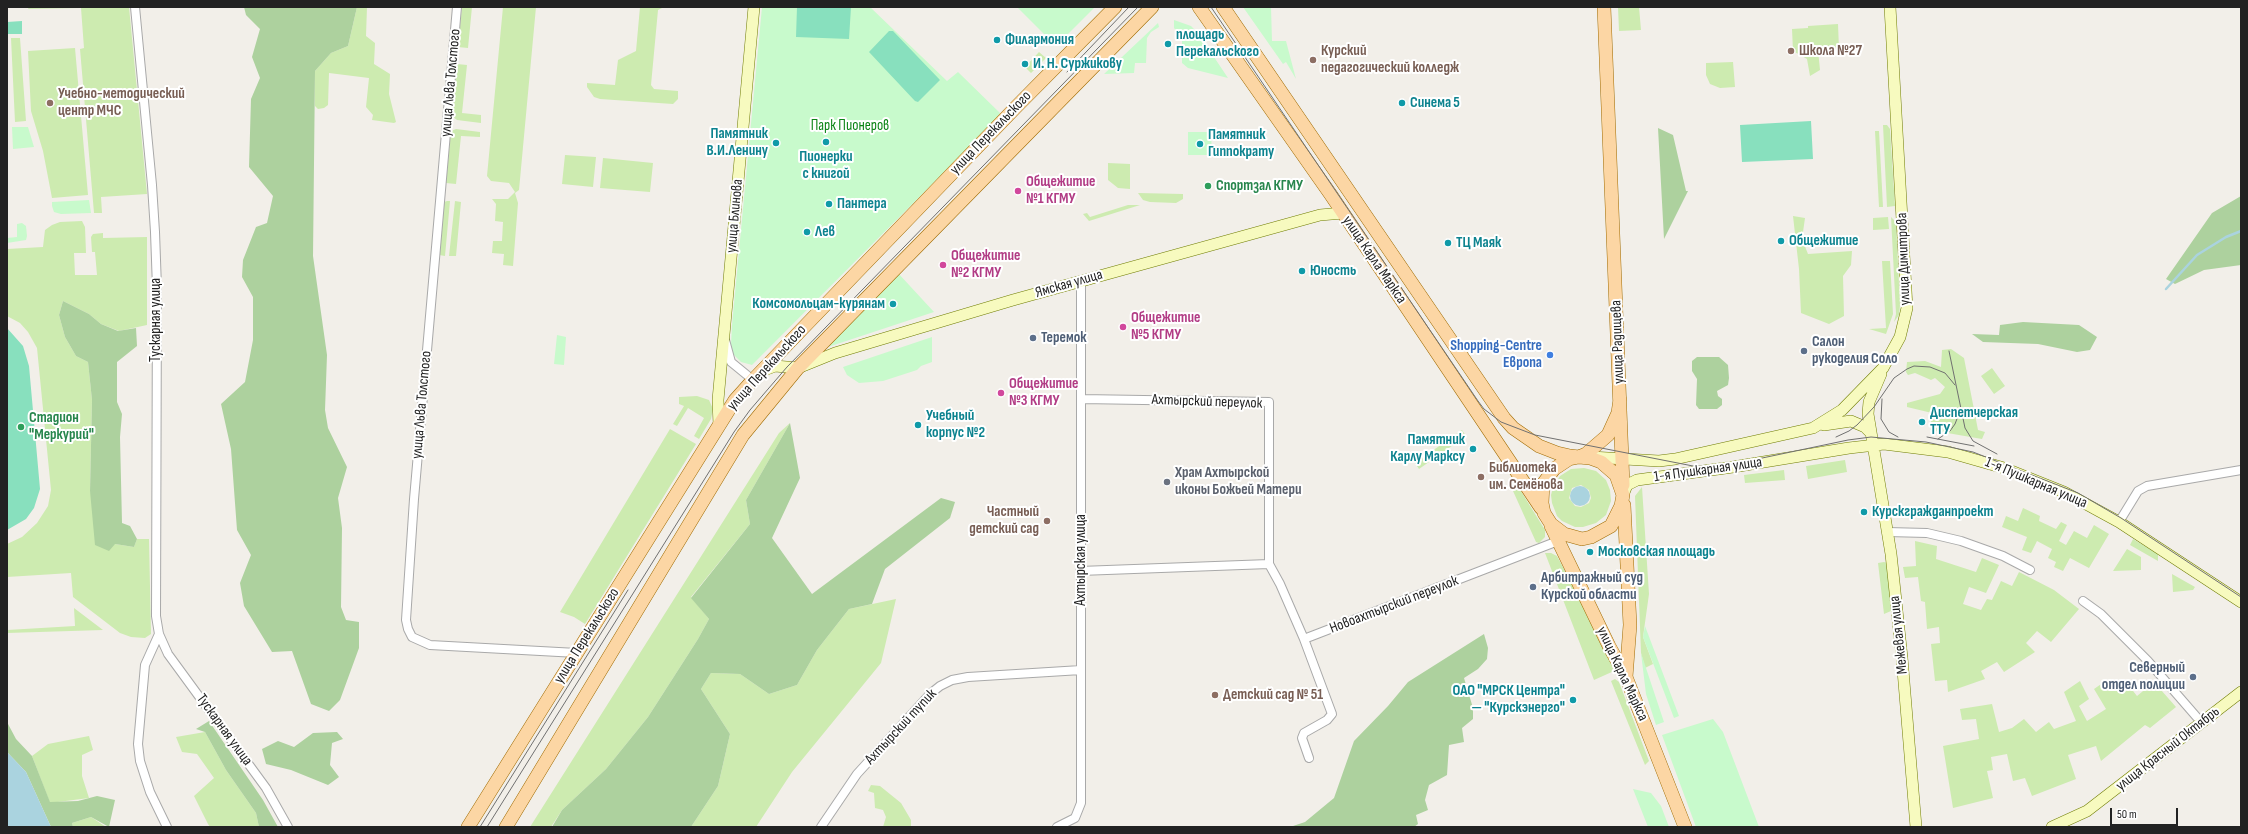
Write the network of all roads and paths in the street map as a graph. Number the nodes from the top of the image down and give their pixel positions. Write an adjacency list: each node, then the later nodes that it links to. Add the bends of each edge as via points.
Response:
1 (135, 7): 37 (street, Тускарная улица, via 152,185 156,264 156,616)
2 (457, 7): 39 (street, улица Льва Толстого, via 406,620 412,636 430,645)
3 (754, 7): 12 (main road, улица Блинова)
4 (1115, 7): 15 (main road, улица Перекальского, via 1010,112)
5 (1152, 7): 13 (main road, улица Перекальского)
6 (1223, 7): 23 (main road, улица Карла Маркса, via 1504,418 1513,428 1539,446)
7 (1604, 7): 17 (main road, улица Радищева)
8 (1890, 7): 14 (main road, улица Димитрова, via 1907,308 1900,337)
9 (1199, 8): 10 (main road, улица Карла Маркса)
10 (1343, 213): 11 (main road, Ямская улица, via 1320,215); 28 (main road, улица Карла Маркса, via 1516,468)
11 (1081, 281): 13 (main road, Ямская улица, via 843,351); 16 (street, Ахтырская улица)
12 (724, 337): 15 (street, via 731,362); 18 (main road, улица Блинова, via 718,400)
13 (798, 368): 15 (main road, via 775,366 760,372); 48 (main road, улица Перекальского, via 742,435)
14 (1883, 368): 19 (main road, улица Димитрова, via 1842,410); 20 (main road, Межевая улица, via 1869,402)
15 (752, 380): 18 (main road, улица Перекальского)
16 (1081, 399): 32 (street, Ахтырский переулок, via 1269,402); 34 (street, Ахтырская улица)
17 (1620, 399): 23 (main road, via 1618,414 1608,435 1595,448); 24 (main road, улица Радищева)
18 (719, 424): 39 (main road, улица Перекальского)
19 (1820, 426): 20 (main road, via 1851,421 1866,427); 22 (main road, улица Димитрова)
20 (1870, 432): 21 (main road, Межевая улица)
21 (1872, 445): 25 (main road, 1-я Пушкарная улица); 29 (main road, 1-я Пушкарная улица, via 1897,445 1948,452 1984,461 2060,490); 30 (main road, Межевая улица)
22 (1727, 447): 24 (main road, улица Димитрова, via 1659,461); 25 (main road, via 1721,452 1721,461 1724,466)
23 (1579, 457): 24 (main road, улица Димитрова); 27 (main road, via 1595,460 1609,468 1618,479); 28 (main road, via 1562,462 1548,476 1541,493)
24 (1622, 459): 27 (main road, улица Радищева)
25 (1733, 467): 27 (main road, 1-я Пушкарная улица, via 1637,480 1627,485)
26 (2241, 470): 29 (street, via 2147,486 2138,491)
27 (1623, 495): 28 (main road, via 1617,518 1598,535 1571,537 1556,530); 41 (main road, улица Радищева, via 1630,625)
28 (1547, 519): 31 (main road, улица Карла Маркса)
29 (2119, 522): 36 (main road, 1-я Пушкарная улица)
30 (1887, 532): 33 (street, via 1927,533 1961,541 2004,556); 52 (main road, Межевая улица, via 1902,658)
31 (1558, 541): 38 (street, Новоахтырский переулок); 41 (main road, улица Карла Маркса)
32 (1269, 564): 34 (street); 38 (street, Ахтырский переулок)
33 (2030, 570)
34 (1080, 571): 40 (street, Ахтырская улица)
35 (2082, 601): 43 (street, via 2101,614 2140,653)
36 (2241, 602)
37 (159, 634): 45 (street, via 145,665 138,744 140,761 150,792); 46 (street, Тускарная улица, via 168,654 266,788)
38 (1304, 639): 44 (street, via 1332,714 1328,720 1304,733 1302,738)
39 (577, 653): 47 (main road, улица Перекальского)
40 (1081, 670): 49 (street, Ахтырский тупик, via 968,677 952,680 940,686 857,774); 50 (street, Ахтырская улица, via 1080,802 1075,818)
41 (1626, 677): 51 (main road, улица Карла Маркса)
42 (2241, 692): 43 (main road, улица Красный Октябрь)
43 (2201, 722): 53 (main road, улица Красный Октябрь, via 2087,811)
44 (1309, 758)
45 (166, 827)
46 (288, 827)
47 (468, 827)
48 (506, 827)
49 (821, 827)
50 (1057, 827)
51 (1685, 827)
52 (1916, 827)
53 (2052, 827)

